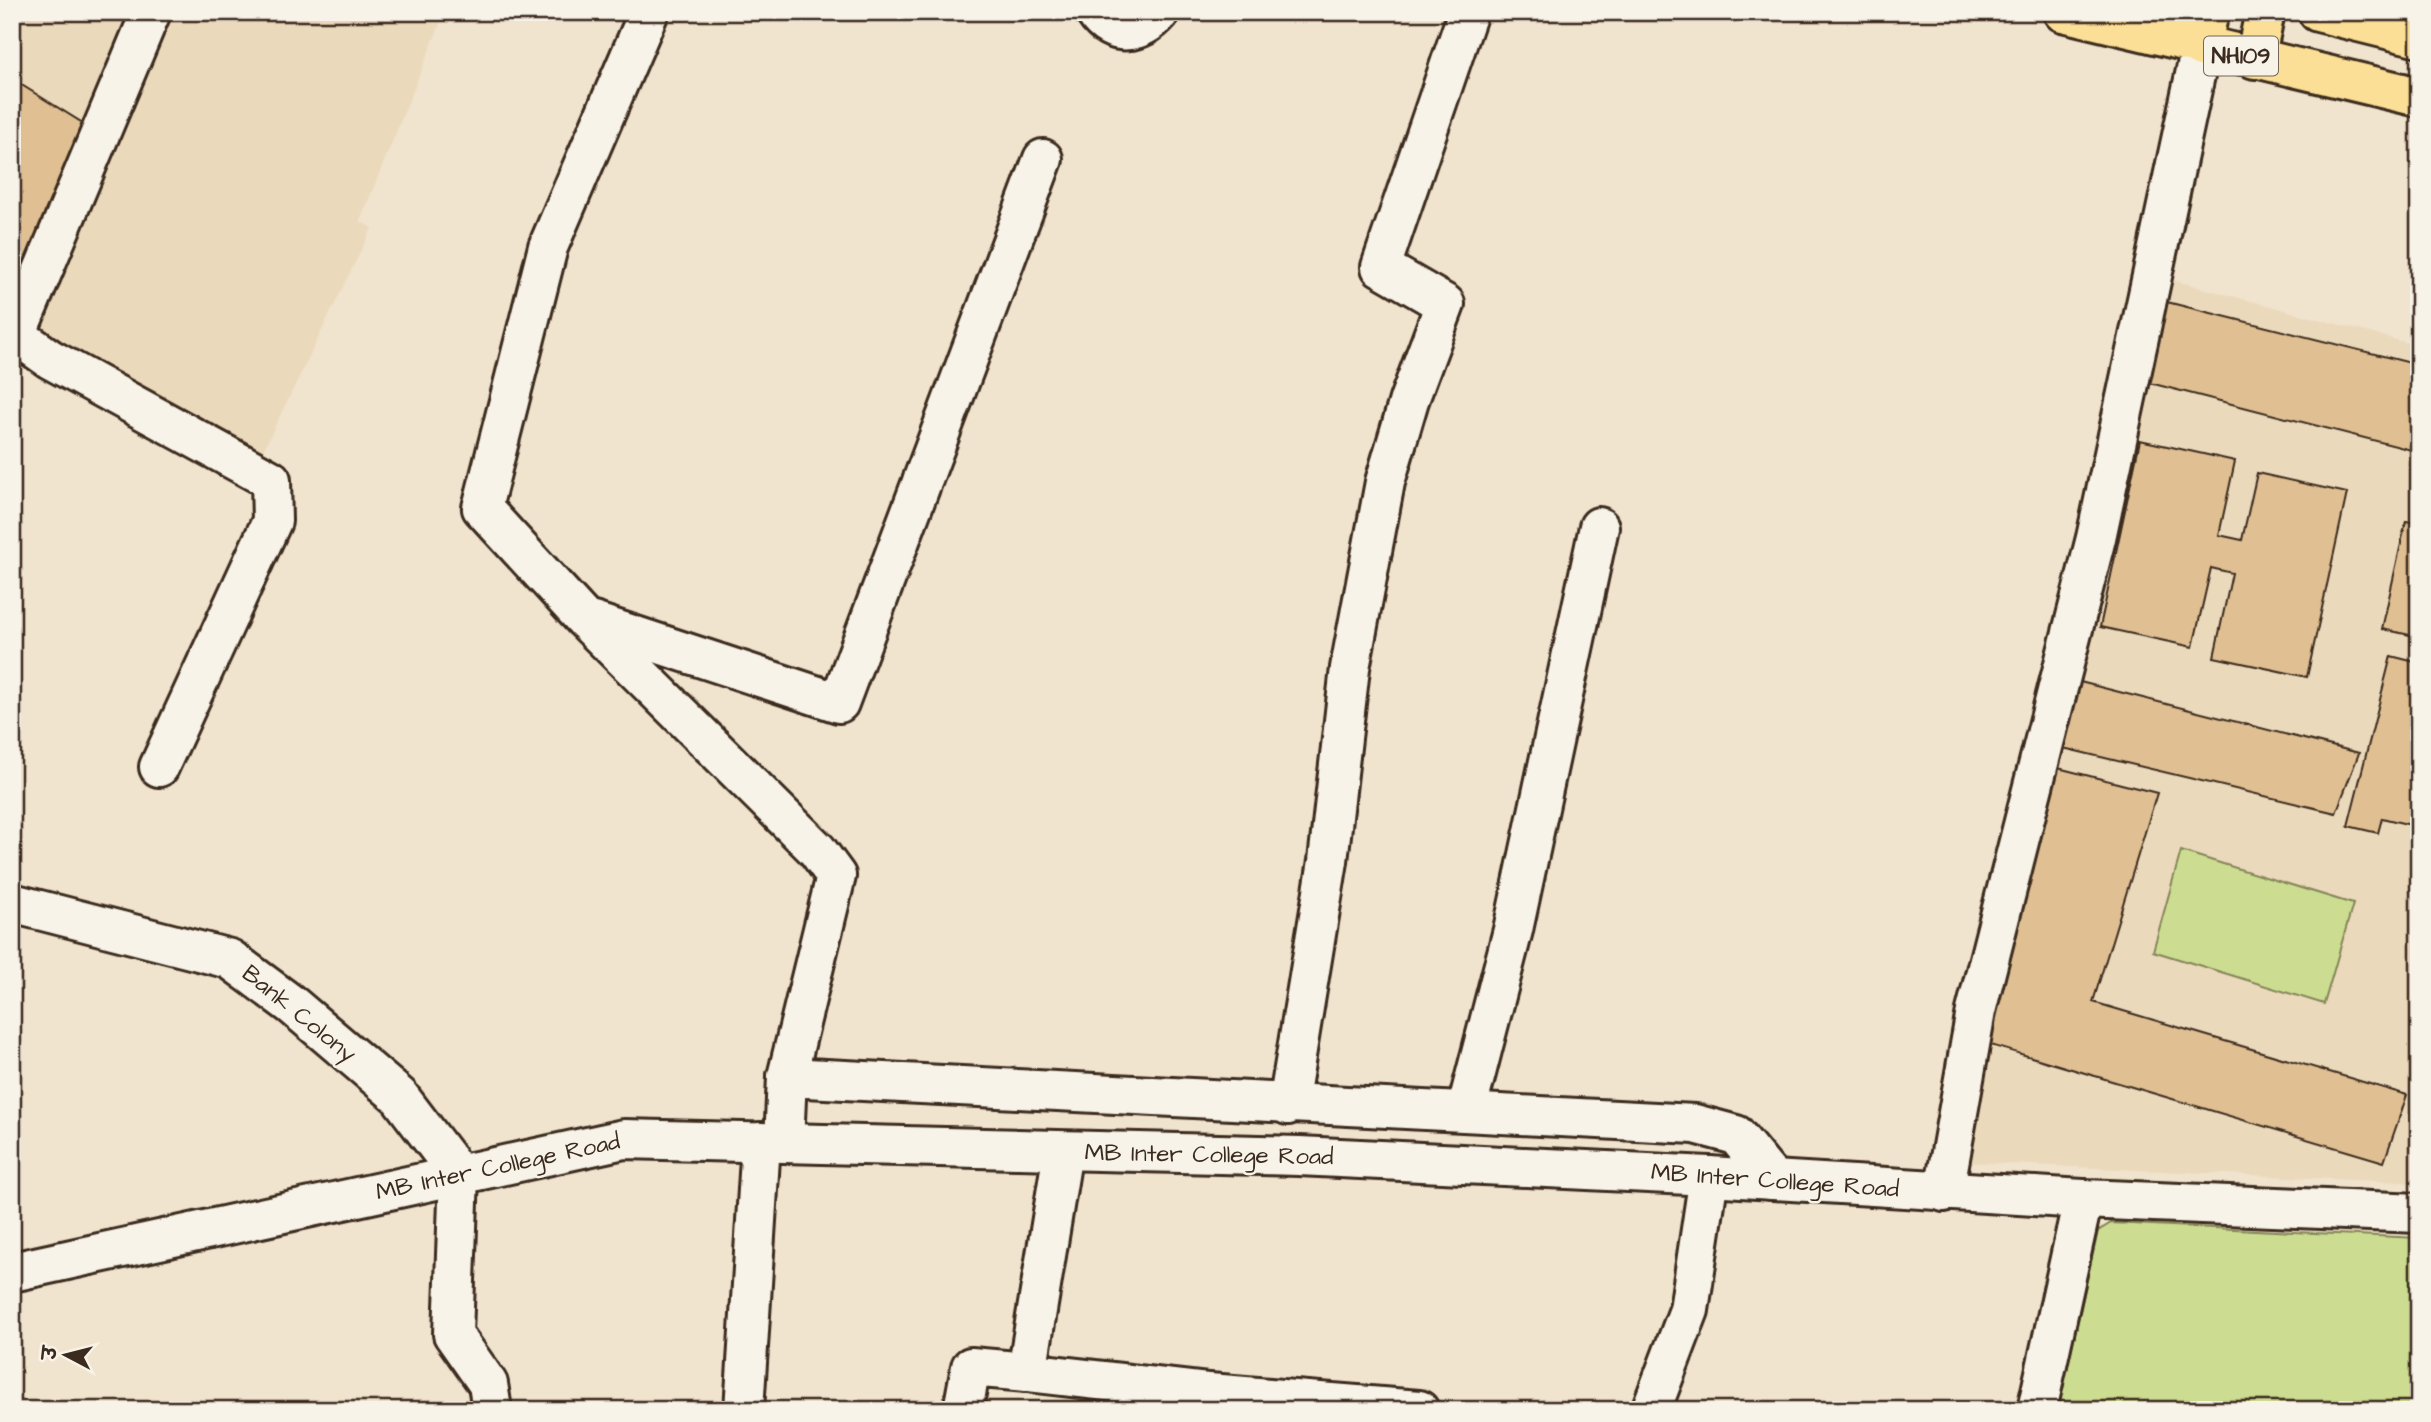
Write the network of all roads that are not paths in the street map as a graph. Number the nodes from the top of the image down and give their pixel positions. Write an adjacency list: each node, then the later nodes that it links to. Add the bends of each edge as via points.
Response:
1 (151, 12): 15 (street)
2 (649, 12): 17 (street, via 548,247 482,508)
3 (1095, 12): 4 (street, via 1117,30 1130,31 1142,28)
4 (1160, 12)
5 (1468, 12): 21 (street, via 1381,267 1445,304 1385,482 1350,668 1328,861)
6 (2063, 12): 9 (highway, NH109)
7 (2265, 12): 11 (highway)
8 (2324, 14): 10 (highway); 12 (highway)
9 (2205, 30): 11 (highway, NH109); 28 (street, via 2095,538 1976,1012)
10 (2419, 37)
11 (2255, 59): 12 (highway, NH109)
12 (2314, 73): 13 (highway, NH109)
13 (2419, 97)
14 (1043, 159): 17 (street, via 839,703)
15 (14, 333): 18 (street, via 50,359 271,481 272,521)
16 (1599, 527): 22 (street, via 1513,930)
17 (584, 620): 20 (street, via 817,850 836,876)
18 (159, 767)
19 (12, 903): 25 (street, Bank Colony, via 230,959 399,1096)
20 (787, 1077): 21 (street); 23 (street)
21 (1287, 1105): 22 (street)
22 (1466, 1112): 27 (street, via 1695,1124 1736,1135)
23 (772, 1142): 24 (street, MB Inter College Road); 25 (street, MB Inter College Road, via 624,1139); 35 (street)
24 (1063, 1151): 26 (street, MB Inter College Road, via 1300,1156); 32 (street)
25 (459, 1175): 31 (street, MB Inter College Road); 34 (street, via 453,1334 488,1384)
26 (1709, 1176): 27 (street, MB Inter College Road); 37 (street, via 1689,1310)
27 (1773, 1180): 28 (street, MB Inter College Road)
28 (1944, 1192): 29 (street, MB Inter College Road)
29 (2083, 1199): 30 (street, MB Inter College Road); 38 (street)
30 (2419, 1213)
31 (12, 1272)
32 (1027, 1372): 33 (street); 36 (street, via 971,1367)
33 (1398, 1409)
34 (492, 1410)
35 (744, 1410)
36 (963, 1410)
37 (1651, 1410)
38 (2037, 1410)

